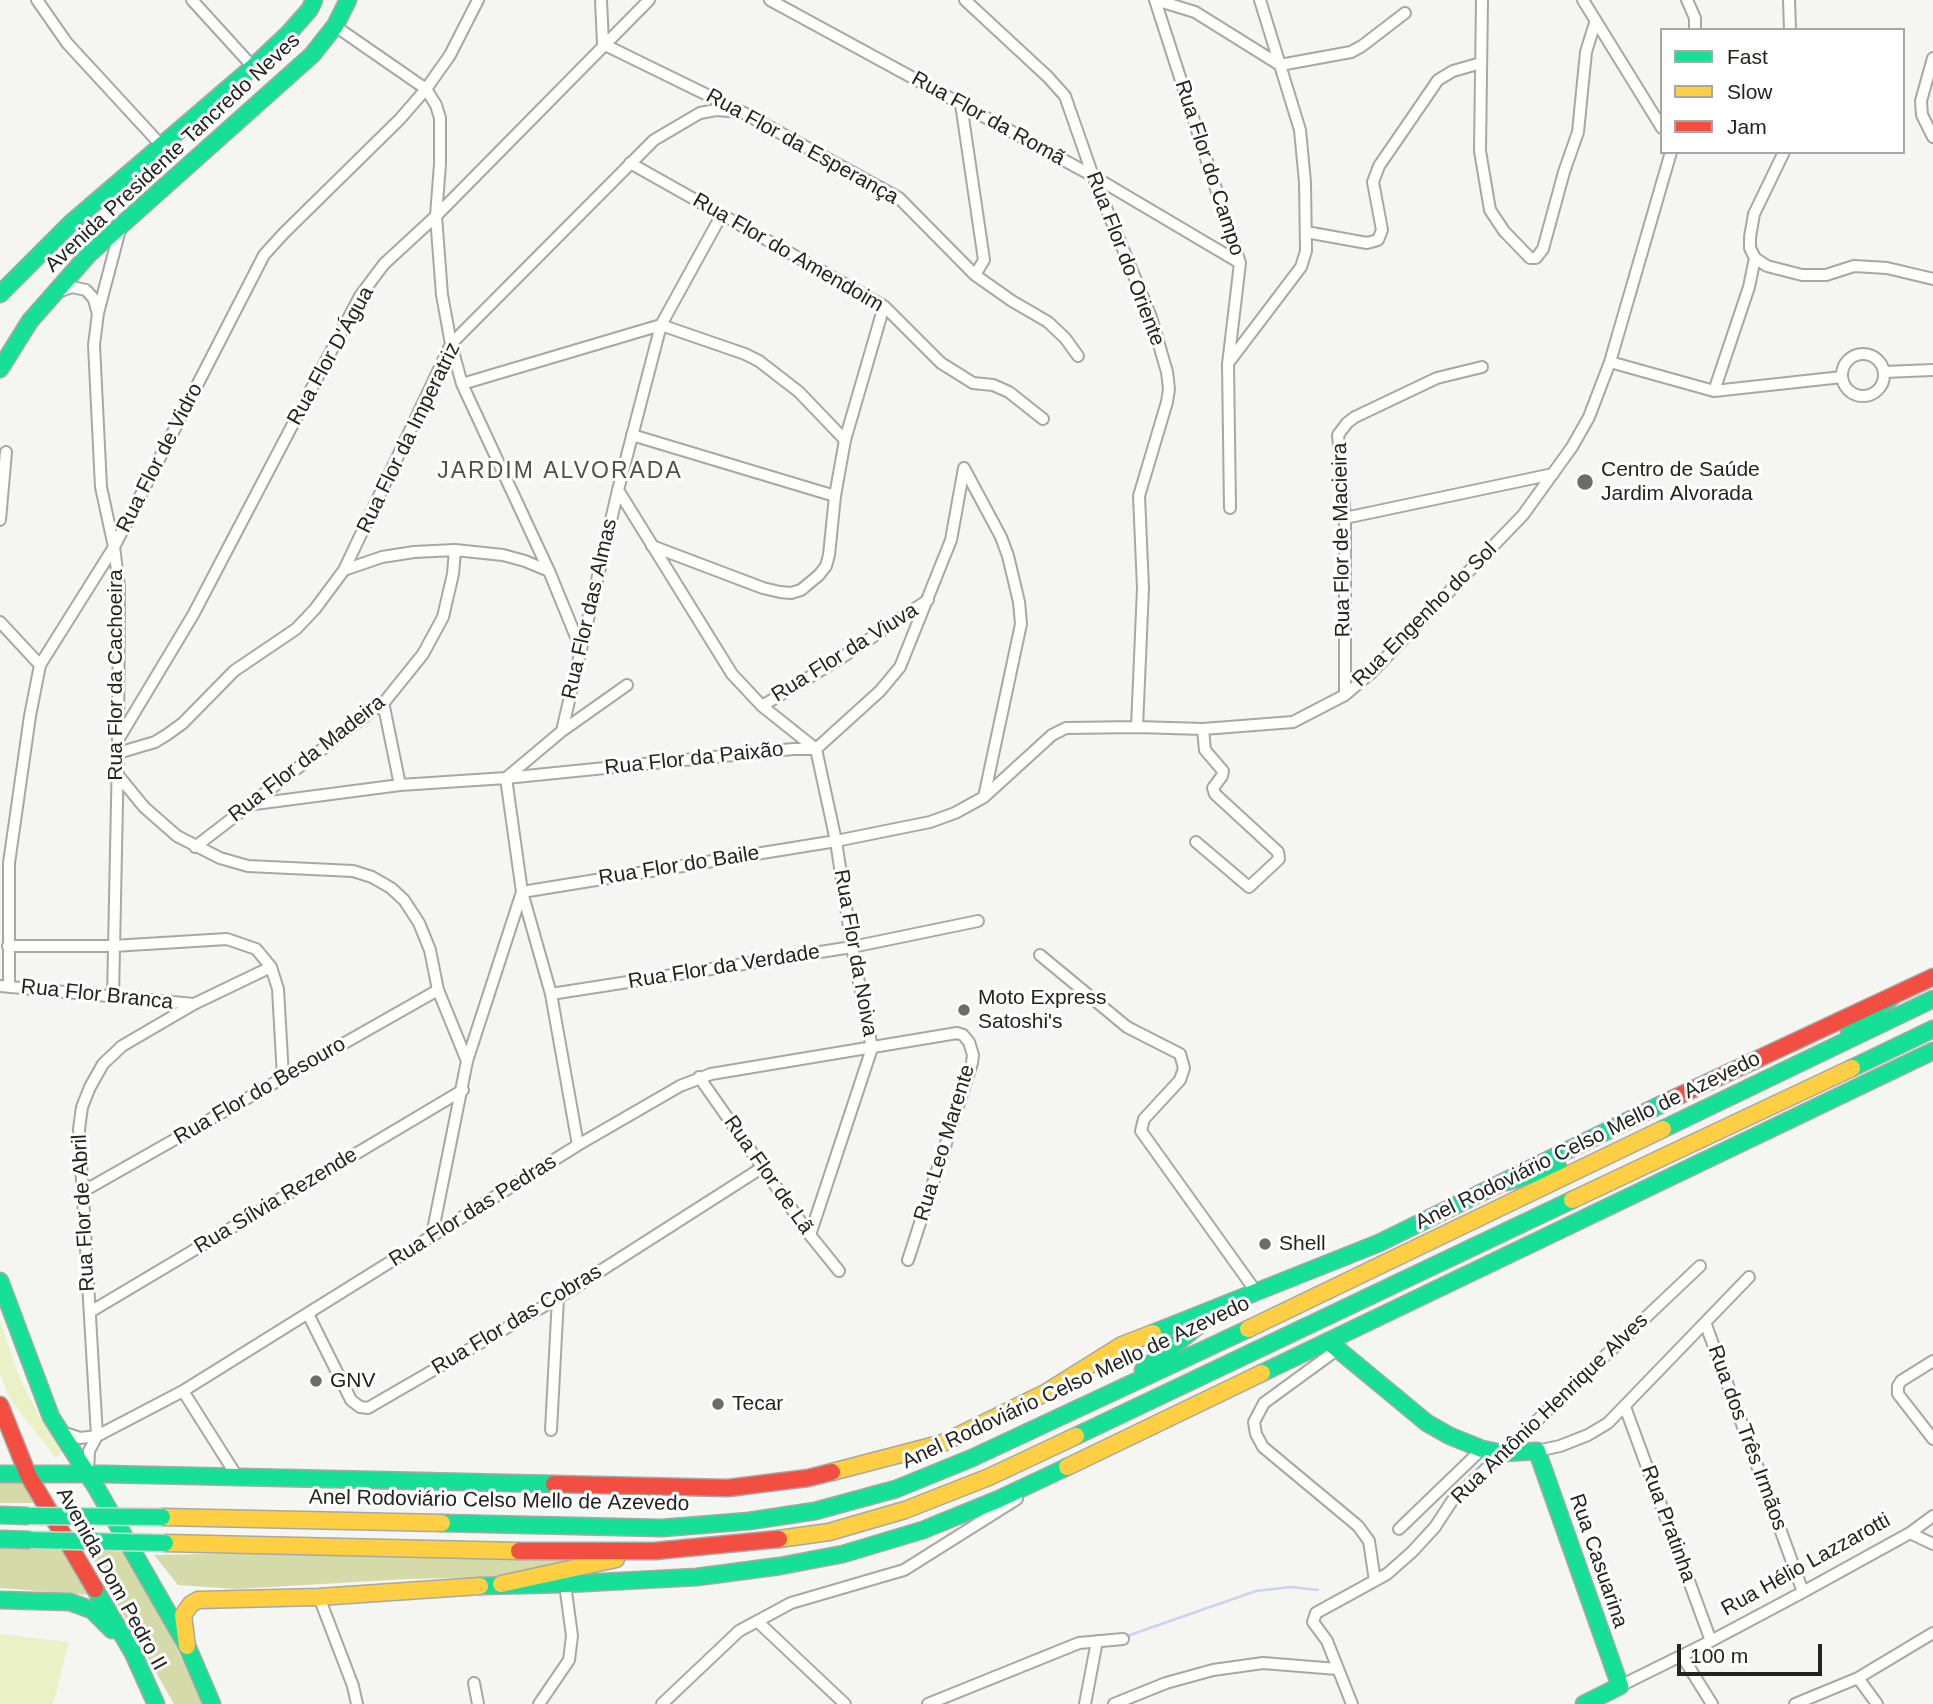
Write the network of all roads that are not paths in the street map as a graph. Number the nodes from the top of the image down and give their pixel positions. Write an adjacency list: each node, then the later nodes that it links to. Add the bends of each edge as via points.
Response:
1 (37, 0): 31 (street, via 67,43)
2 (192, 0): 25 (street)
3 (314, 0): 25 (main road, Avenida Presidente Tancredo Neves)
4 (348, 0): 18 (main road, Avenida Presidente Tancredo Neves)
5 (478, 0): 26 (street, Rua Flor de Vidro, via 450,55)
6 (601, 0): 21 (street)
7 (649, 0): 21 (street, Rua Flor D'Água)
8 (770, 0): 27 (street, Rua Flor da Romã)
9 (965, 0): 35 (street, Rua Flor do Oriente, via 1065,96)
10 (1156, 0): 24 (street, via 1195,12); 41 (street, Rua Flor do Campo)
11 (1260, 0): 24 (street)
12 (1482, 0): 23 (street)
13 (1583, 0): 17 (street)
14 (1686, 0): 19 (street)
15 (1789, 0): 20 (street)
16 (1405, 13): 24 (street, via 1352,52)
17 (1595, 23): 23 (street, via 1586,52 1578,132 1543,249 1536,258 1530,258 1504,232 1490,210 1480,151); 29 (street)
18 (335, 26): 26 (street); 38 (main road, Avenida Presidente Tancredo Neves, via 312,55)
19 (1695, 28)
20 (1790, 28)
21 (603, 44): 28 (street, Rua Flor da Esperança); 37 (street, Rua Flor D'Água)
22 (1933, 58): 30 (street, via 1921,101)
23 (1481, 64): 39 (street, via 1438,80 1379,166 1373,183 1382,230 1378,240 1367,243)
24 (1280, 65): 39 (street, via 1300,130)
25 (253, 67): 31 (main road, Avenida Presidente Tancredo Neves)
26 (426, 89): 37 (street, via 440,118); 71 (street, Rua Flor de Vidro, via 264,255)
27 (961, 104): 35 (street, Rua Flor da Romã); 42 (street, via 984,260)
28 (742, 112): 34 (street, Rua Flor da Imperatriz, via 700,113 654,140); 42 (street, Rua Flor da Esperança, via 899,198)
29 (1660, 125)
30 (1933, 137)
31 (160, 144): 44 (main road, Avenida Presidente Tancredo Neves)
32 (1670, 154): 51 (street, Rua Engenho do Sol)
33 (1783, 154): 40 (street, via 1754,214 1750,248)
34 (630, 163): 36 (street, Rua Flor do Amendoim); 49 (street, Rua Flor da Imperatriz)
35 (1093, 176): 41 (street, Rua Flor da Romã); 83 (street, Rua Flor do Oriente, via 1151,317 1170,388 1139,496 1143,588)
36 (722, 214): 46 (street, Rua Flor do Amendoim); 48 (street, Rua Flor das Almas)
37 (436, 216): 49 (street); 86 (street, Rua Flor D'Água, via 384,264 360,296 193,615)
38 (122, 223): 45 (main road, Avenida Presidente Tancredo Neves); 47 (street, Rua Flor da Cachoeira)
39 (1306, 232): 52 (street, via 1301,267)
40 (1755, 258): 43 (street, via 1802,275 1826,275 1854,266); 59 (street)
41 (1240, 263): 52 (street, Rua Flor do Campo)
42 (975, 275): 50 (street, Rua Flor da Esperança, via 1048,322)
43 (1933, 279)
44 (0, 294)
45 (51, 294): 47 (street, via 72,287 86,290); 54 (main road, Avenida Presidente Tancredo Neves)
46 (884, 306): 60 (street, Rua Flor do Amendoim, via 941,363 973,383 1009,392); 62 (street)
47 (98, 313): 71 (street, Rua Flor da Cachoeira, via 94,345 101,487)
48 (661, 325): 58 (street); 61 (street, Rua Flor das Almas); 62 (street, via 759,361 799,392)
49 (451, 344): 58 (street); 73 (street, Rua Flor da Imperatriz)
50 (1078, 356)
51 (1610, 362): 59 (street); 64 (street, Rua Engenho do Sol, via 1589,417)
52 (1228, 364): 67 (street, Rua Flor do Campo)
53 (1482, 367): 68 (street, Rua Flor de Macieira, via 1437,378 1355,417 1342,429 1337,440)
54 (0, 369)
55 (1933, 370): 56 (street)
56 (1884, 372): 57 (street, via 1877,359 1863,354 1845,364); 57 (street, via 1881,386 1863,396 1848,390)
57 (1842, 377): 59 (street)
58 (462, 384): 74 (street)
59 (1714, 391)
60 (1042, 419)
61 (632, 435): 65 (street, Rua Flor das Almas); 66 (street)
62 (845, 440): 66 (street)
63 (6, 452): 69 (street)
64 (1553, 474): 68 (street); 80 (street, Rua Engenho do Sol, via 1523,516 1372,673)
65 (618, 489): 70 (street); 77 (street, Rua Flor das Almas)
66 (835, 496): 70 (street, via 826,566 801,590 791,593 763,588)
67 (1230, 508)
68 (1345, 518): 80 (street, Rua Flor de Macieira)
69 (0, 520)
70 (652, 546): 82 (street, via 732,674)
71 (114, 547): 78 (street, Rua Flor de Vidro); 86 (street, Rua Flor da Cachoeira, via 119,586)
72 (454, 550): 73 (street, via 382,557); 74 (street, via 503,555); 81 (street, Rua Flor da Madeira, via 443,617 423,654)
73 (344, 570): 88 (street, Rua Flor da Imperatriz, via 296,629 234,671 183,723 155,742)
74 (549, 571): 77 (street)
75 (928, 600): 82 (street, Rua Flor da Viuva); 87 (street, via 891,680); 92 (street, via 951,540 964,468 1008,556 1021,624)
76 (0, 622): 78 (street)
77 (581, 649): 85 (street, Rua Flor das Almas)
78 (40, 665): 99 (street, Rua Flor de Vidro, via 9,863)
79 (627, 685): 85 (street)
80 (1345, 695): 84 (street, Rua Engenho do Sol, via 1293,722)
81 (383, 702): 91 (street); 93 (street, Rua Flor da Madeira)
82 (762, 705): 87 (street)
83 (1138, 727): 84 (street, Rua Engenho do Sol); 92 (street, Rua Engenho do Sol, via 1066,728)
84 (1202, 729): 95 (street, via 1205,750 1223,771 1213,788 1215,794 1278,852 1279,859 1249,887)
85 (562, 731): 90 (street)
86 (118, 740): 88 (street, Rua Flor da Cachoeira)
87 (816, 749): 90 (street, Rua Flor da Paixão); 94 (street, Rua Flor da Noiva)
88 (118, 754): 89 (street, Rua Flor da Cachoeira)
89 (117, 774): 96 (street, via 144,807); 100 (street, Rua Flor da Cachoeira)
90 (506, 778): 91 (street, Rua Flor da Paixão); 97 (street)
91 (400, 785): 93 (street, Rua Flor da Paixão)
92 (984, 797): 94 (street, Rua Engenho do Sol, via 930,822)
93 (247, 805): 96 (street, Rua Flor da Madeira)
94 (836, 841): 97 (street, Rua Flor do Baile); 101 (street, Rua Flor da Noiva)
95 (1196, 842)
96 (195, 847): 106 (street, via 248,866 353,871 391,888 419,923)
97 (522, 892): 107 (street); 116 (street)
98 (978, 921): 101 (street, Rua Flor da Verdade)
99 (8, 946): 100 (street); 105 (street, Rua Flor de Vidro)
100 (113, 946): 103 (street, via 227,939 256,948); 108 (street, Rua Flor da Cachoeira)
101 (852, 947): 107 (street, Rua Flor da Verdade); 113 (street, Rua Flor da Noiva)
102 (1040, 955): 132 (street, via 1127,1027 1180,1054 1184,1068 1180,1080 1144,1119 1141,1131)
103 (271, 967): 111 (street, Rua Flor de Abril); 117 (street, via 280,1004)
104 (1933, 977): 109 (main road, Anel Rodoviário Celso Mello de Azevedo)
105 (4, 986): 108 (street, Rua Flor Branca)
106 (438, 990): 116 (street); 117 (street, Rua Flor do Besouro)
107 (551, 994): 120 (street)
108 (113, 997): 111 (street, Rua Flor Branca)
109 (1892, 997): 115 (main road); 123 (main road, Anel Rodoviário Celso Mello de Azevedo, via 1739,1066)
110 (1933, 999): 115 (main road, Anel Rodoviário Celso Mello de Azevedo)
111 (194, 1004): 124 (street, Rua Flor de Abril, via 122,1046 103,1064 82,1107)
112 (1933, 1029): 162 (main road, Anel Rodoviário Celso Mello de Azevedo, via 989,1477 905,1510 829,1532)
113 (872, 1048): 118 (street, Rua Flor das Pedras); 126 (street, Rua Flor da Noiva); 127 (street, Rua Leo Marente, via 957,1034 967,1038 972,1051 964,1090)
114 (1933, 1051): 138 (main road)
115 (1822, 1052): 121 (main road, Anel Rodoviário Celso Mello de Azevedo)
116 (467, 1062): 119 (street)
117 (284, 1077): 124 (street, Rua Flor do Besouro)
118 (699, 1077): 120 (street, Rua Flor das Pedras); 122 (street, Rua Flor de Lã)
119 (463, 1090): 125 (street); 135 (street, Rua Sílvia Rezende)
120 (578, 1145): 125 (street, Rua Flor das Pedras)
121 (1613, 1151): 123 (main road); 141 (main road, Anel Rodoviário Celso Mello de Azevedo)
122 (763, 1167): 126 (street, Rua Flor de Lã); 133 (street, Rua Flor das Cobras)
123 (1506, 1182): 132 (main road, Anel Rodoviário Celso Mello de Azevedo, via 1380,1243)
124 (82, 1192): 135 (street, Rua Flor de Abril)
125 (432, 1235): 136 (street, Rua Flor das Pedras)
126 (810, 1235): 129 (street, Rua Flor de Lã)
127 (908, 1260)
128 (1700, 1266): 150 (street, Rua Antônio Henrique Alves)
129 (839, 1271)
130 (1749, 1277): 137 (street)
131 (0, 1281): 144 (main road)
132 (1257, 1293): 134 (main road, Anel Rodoviário Celso Mello de Azevedo)
133 (558, 1298): 136 (street, Rua Flor das Cobras, via 364,1408 348,1395); 145 (street)
134 (1224, 1306): 141 (main road); 154 (main road, Anel Rodoviário Celso Mello de Azevedo, via 1122,1345 1045,1393 943,1443 808,1478 729,1488)
135 (90, 1312): 146 (street, Rua Flor de Abril)
136 (308, 1314): 140 (street, Rua Flor das Pedras)
137 (1706, 1325): 143 (street); 166 (street, Rua dos Três Irmãos)
138 (1334, 1345): 148 (main road, via 1427,1423); 155 (main road); 163 (street, via 1264,1403 1254,1422 1256,1434 1263,1447 1358,1526 1368,1541)
139 (1933, 1361): 147 (street, via 1901,1381 1898,1390)
140 (183, 1391): 146 (street, Rua Flor das Pedras); 154 (street)
141 (1114, 1393): 156 (main road, Anel Rodoviário Celso Mello de Azevedo, bridge, via 896,1489 816,1511 749,1521 663,1528)
142 (0, 1405): 153 (main road)
143 (1625, 1407): 149 (street, via 1587,1435); 173 (street, Rua Pratinha)
144 (58, 1430): 146 (street, via 80,1438); 152 (main road)
145 (551, 1430)
146 (97, 1436): 152 (street, via 89,1451)
147 (1933, 1439)
148 (1482, 1449): 150 (main road); 158 (street, Rua Antônio Henrique Alves)
149 (1537, 1451): 150 (main road); 180 (main road, Rua Casuarina)
150 (1502, 1453): 163 (street, Rua Antônio Henrique Alves, via 1452,1502 1412,1552)
151 (0, 1474): 153 (main road, Anel Rodoviário Celso Mello de Azevedo)
152 (88, 1474): 153 (main road, Anel Rodoviário Celso Mello de Azevedo); 154 (main road, Anel Rodoviário Celso Mello de Azevedo); 174 (main road, Avenida Dom Pedro II)
153 (28, 1475): 175 (main road, Avenida Dom Pedro II)
154 (238, 1478)
155 (1034, 1482): 165 (main road, via 923,1531 843,1554 697,1577); 169 (street, via 1017,1498 905,1570 791,1602)
156 (0, 1516)
157 (1933, 1517): 159 (street, Rua Hélio Lazzarotti)
158 (1399, 1529)
159 (1910, 1533): 161 (street); 166 (street, Rua Hélio Lazzarotti)
160 (0, 1539): 162 (main road, Anel Rodoviário Celso Mello de Azevedo, bridge)
161 (1933, 1544)
162 (655, 1551): 164 (main road)
163 (1375, 1581): 177 (street, Rua Antônio Henrique Alves, via 1313,1617)
164 (501, 1584): 165 (main road); 167 (main road)
165 (565, 1584): 186 (street, via 572,1636 569,1660)
166 (1803, 1592): 173 (street, Rua Hélio Lazzarotti)
167 (319, 1597): 174 (main road, via 198,1600 183,1615); 184 (street)
168 (0, 1600): 175 (main road, via 84,1606)
169 (757, 1621): 187 (street, via 739,1631); 188 (street)
170 (1933, 1633): 178 (street)
171 (1123, 1639): 172 (street)
172 (1097, 1641): 181 (street, via 1079,1643); 190 (street)
173 (1711, 1641): 176 (street, Rua Hélio Lazzarotti)
174 (187, 1646): 183 (main road, Avenida Dom Pedro II)
175 (133, 1653): 182 (main road, Avenida Dom Pedro II)
176 (1682, 1656): 180 (street, Rua Hélio Lazzarotti); 194 (street)
177 (1337, 1669): 191 (street, via 1264,1663 1213,1670); 192 (street)
178 (1858, 1678): 195 (street); 196 (street)
179 (474, 1683): 185 (street)
180 (1620, 1686): 193 (main road, Rua Hélio Lazzarotti)
181 (947, 1700): 189 (street)
182 (156, 1704)
183 (212, 1704)
184 (357, 1704)
185 (478, 1704)
186 (539, 1704)
187 (662, 1704)
188 (845, 1704)
189 (928, 1704)
190 (1084, 1704)
191 (1114, 1704)
192 (1352, 1704)
193 (1584, 1704)
194 (1712, 1704)
195 (1796, 1704)
196 (1877, 1704)

